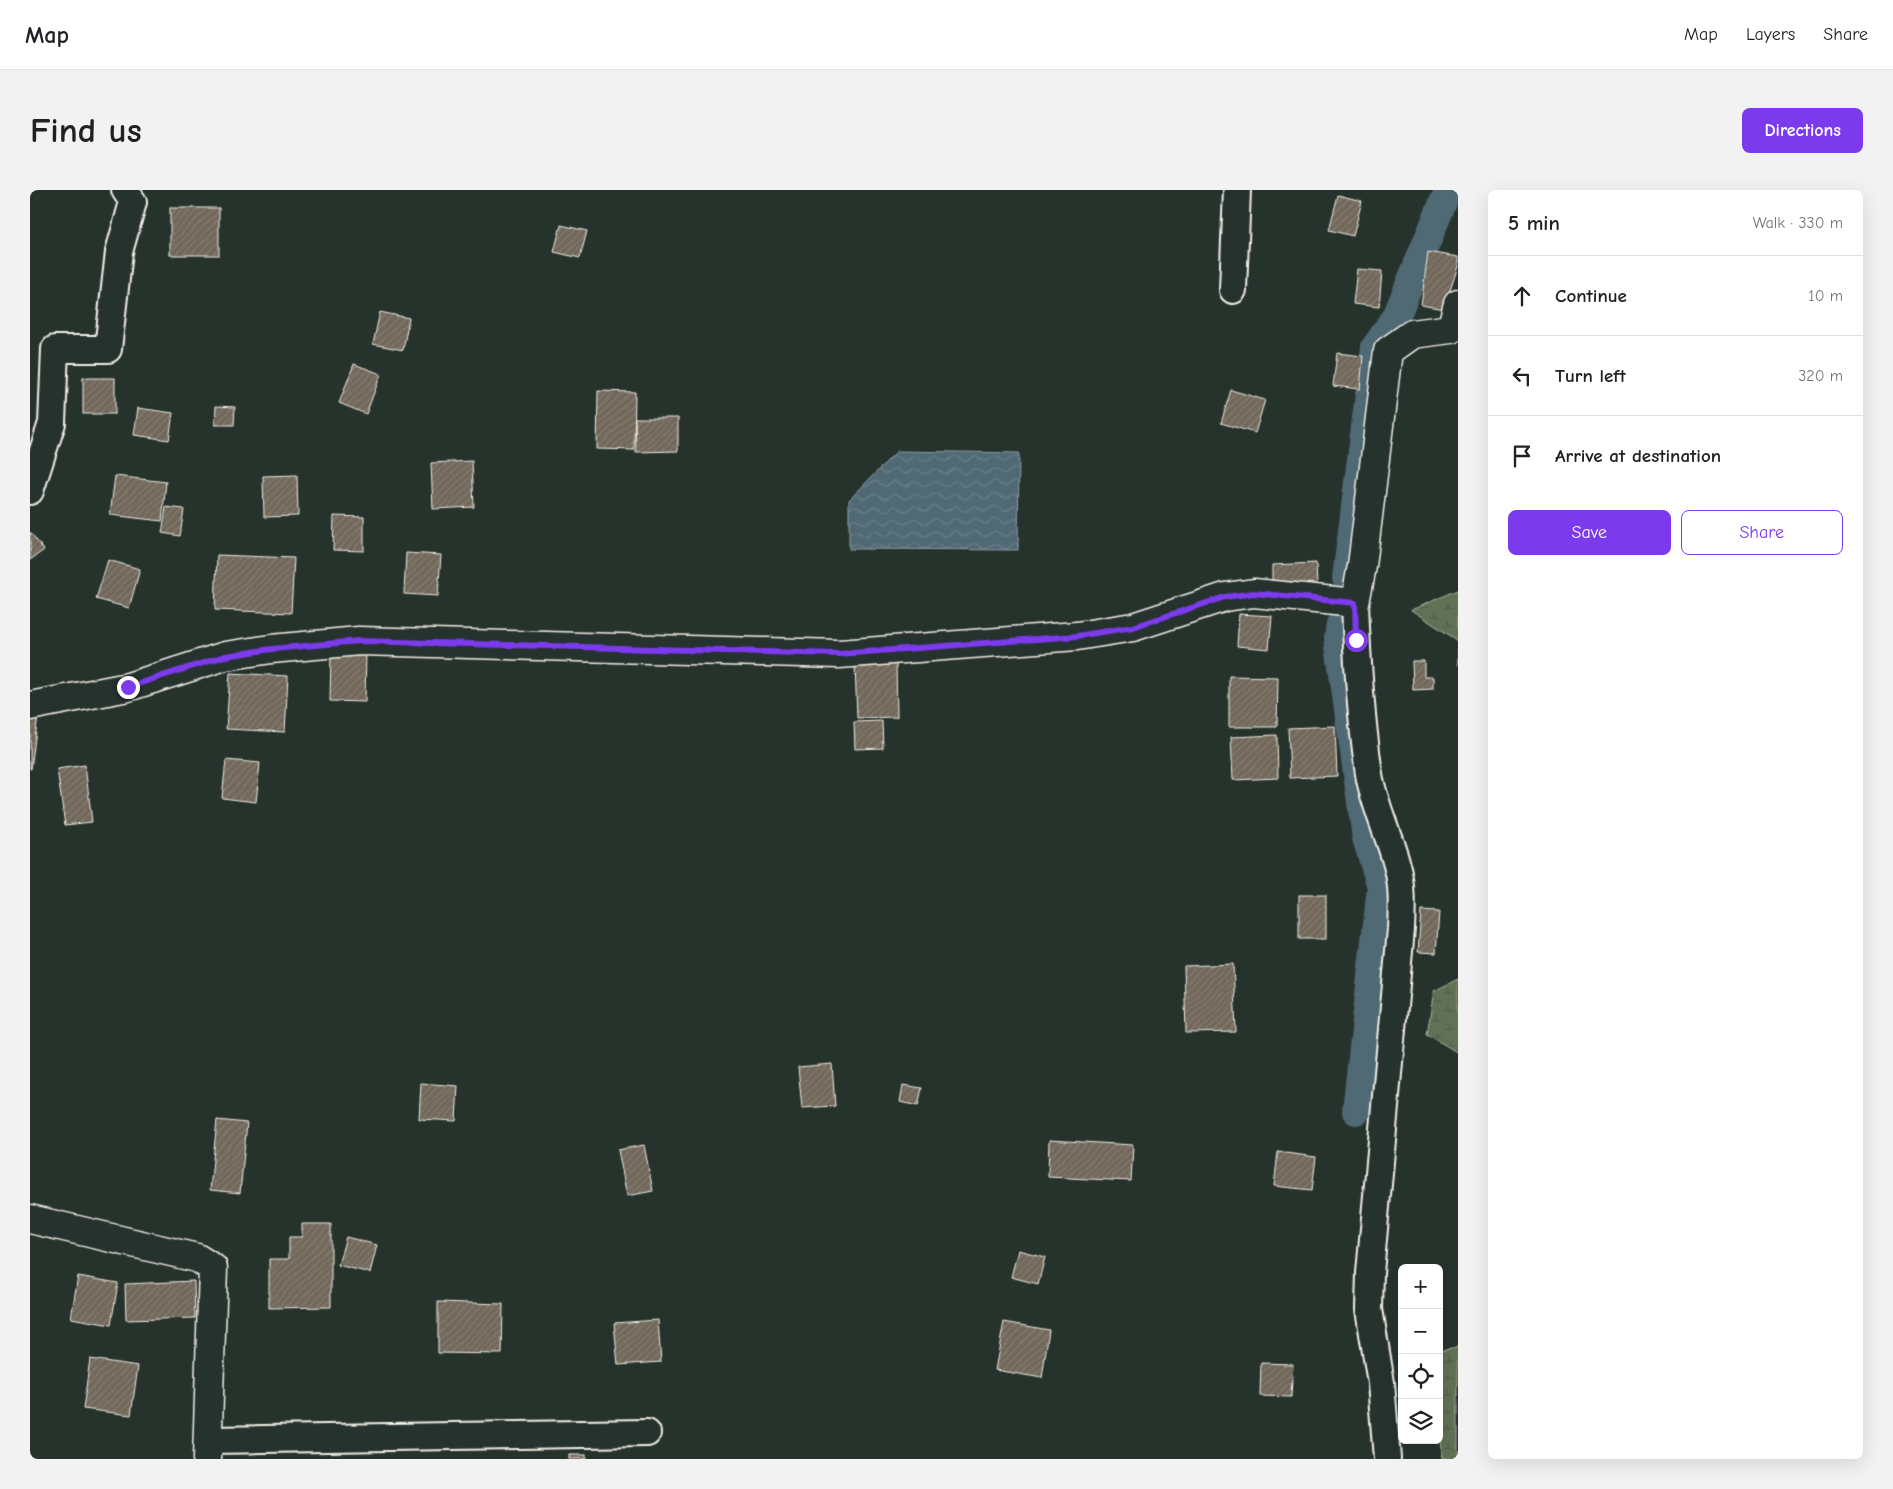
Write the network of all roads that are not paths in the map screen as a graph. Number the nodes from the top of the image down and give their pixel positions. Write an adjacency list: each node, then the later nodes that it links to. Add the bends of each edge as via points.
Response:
1 (125, 190): 5 (street, via 133,202 119,252 108,349 55,349 52,423)
2 (1237, 190): 3 (street)
3 (1233, 290)
4 (1458, 304): 6 (main road, via 1451,329 1412,334 1388,351)
5 (30, 491)
6 (1355, 603): 7 (main road, via 1254,593 1225,597 1133,627 1077,636 839,654 359,641 225,656 128,687); 11 (street, via 1369,775 1402,888 1369,1308 1381,1383)
7 (30, 706)
8 (30, 1219): 10 (main road, via 197,1258 213,1268)
9 (646, 1433): 10 (street)
10 (208, 1449)
11 (1387, 1459)

